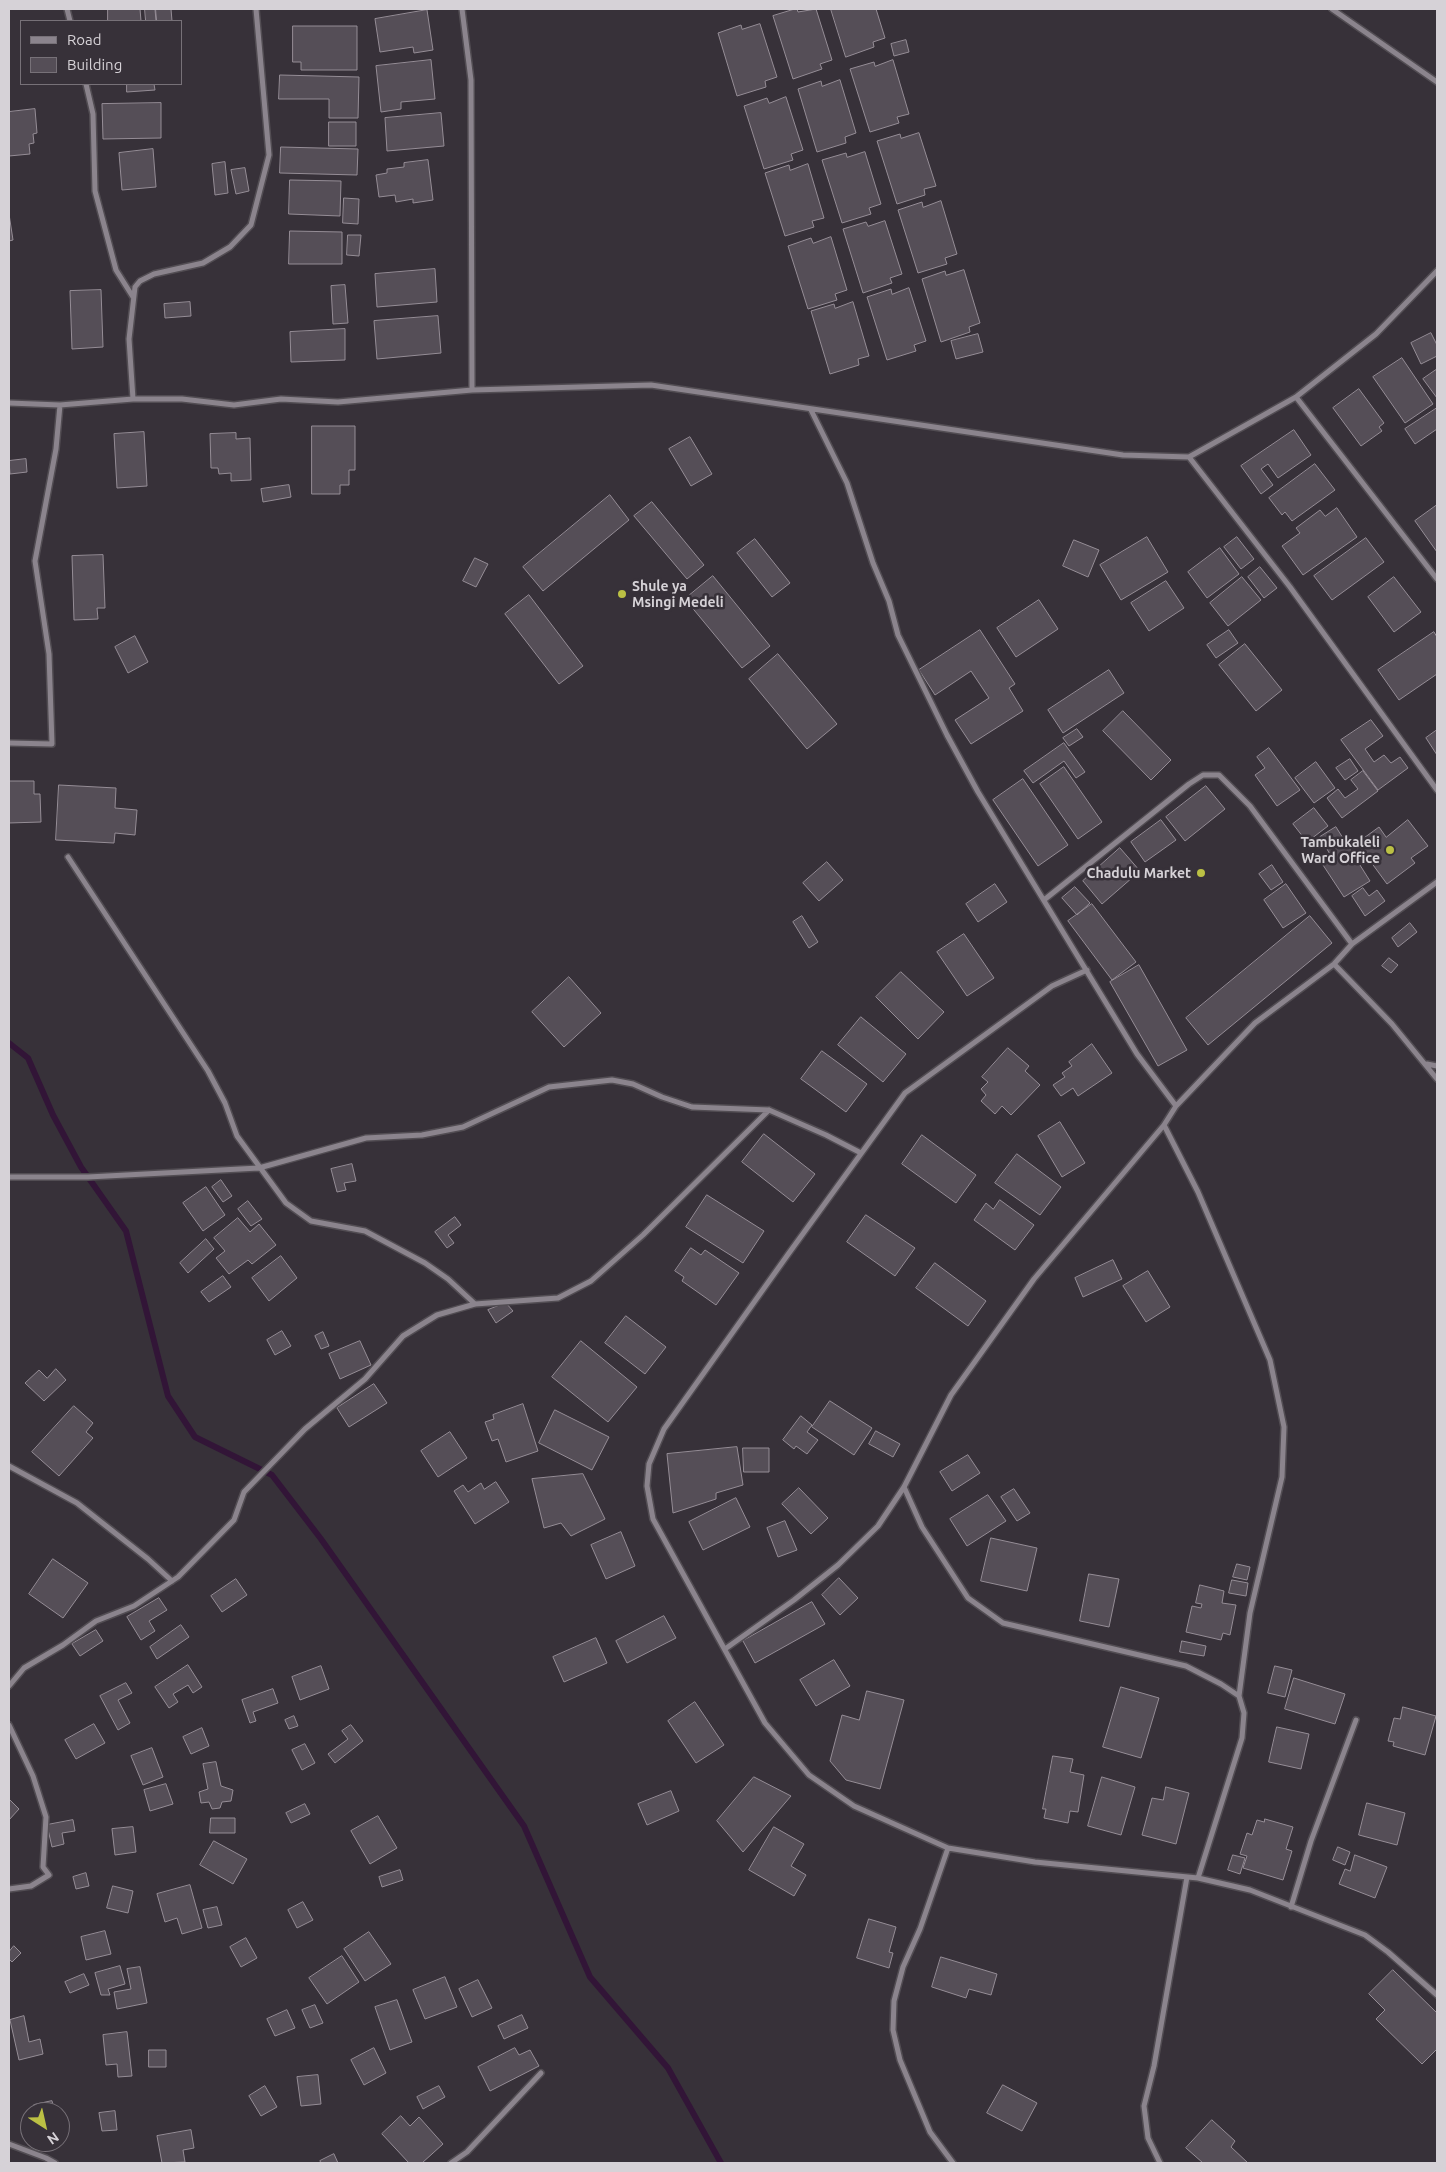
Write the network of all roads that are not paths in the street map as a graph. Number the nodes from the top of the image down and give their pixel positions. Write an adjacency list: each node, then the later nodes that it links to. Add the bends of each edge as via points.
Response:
1 (256, 9): 7 (street, via 269,155 251,225 230,247 203,263 154,274 140,281)
2 (462, 9): 8 (street, via 471,80)
3 (1332, 9): 4 (street)
4 (1437, 82)
5 (86, 85): 7 (street, via 93,114 96,190 116,270)
6 (1437, 272): 9 (street, via 1376,334)
7 (133, 298): 10 (street, via 129,339)
8 (472, 390): 10 (street, via 338,402 281,400 234,405 182,399); 13 (street, via 651,385)
9 (1296, 396): 14 (street); 15 (street)
10 (133, 399): 12 (street)
11 (9, 403): 12 (street)
12 (60, 405): 16 (street, via 56,449 35,561 49,654 52,744)
13 (811, 410): 14 (street, via 1123,456); 20 (street, via 847,483 898,635 978,792)
14 (1189, 457): 17 (street, via 1290,586)
15 (1437, 579)
16 (9, 743)
17 (1437, 790)
18 (68, 857): 31 (street, via 188,1038 225,1102 237,1136)
19 (1437, 882): 21 (street)
20 (1044, 900): 21 (street, via 1189,784 1203,775 1219,775 1250,806); 23 (street)
21 (1352, 944): 22 (street)
22 (1334, 964): 24 (street); 27 (street, via 1255,1023)
23 (1087, 970): 27 (street, via 1136,1054); 30 (street, via 1052,986 905,1093)
24 (1426, 1064): 25 (street); 26 (street)
25 (1437, 1066)
26 (1437, 1079)
27 (1176, 1106): 29 (street)
28 (769, 1110): 30 (street); 31 (street, via 692,1107 633,1084 612,1080 574,1083 549,1087 463,1127 366,1138); 33 (street, via 643,1235 590,1281 558,1298)
29 (1164, 1125): 35 (street, via 1034,1278 951,1395); 39 (street, via 1198,1192 1270,1360 1284,1427 1282,1477 1250,1613)
30 (861, 1153): 37 (street, via 664,1429 649,1464 647,1486 653,1519)
31 (259, 1168): 32 (street, via 88,1177); 33 (street, via 286,1203 311,1221 365,1231 426,1263)
32 (9, 1177)
33 (475, 1304): 36 (street, via 437,1315 403,1336 365,1379 305,1428 250,1485 244,1492 234,1520)
34 (9, 1466): 36 (street, via 77,1503)
35 (904, 1487): 37 (street, via 878,1526 838,1565); 39 (street, via 922,1527 968,1598 1003,1623 1186,1666)
36 (172, 1581): 38 (street, via 134,1606 96,1621 24,1668)
37 (725, 1649): 42 (street, via 765,1724 809,1775 854,1806)
38 (9, 1686)
39 (1239, 1696): 44 (street, via 1244,1713 1242,1738)
40 (1356, 1720): 46 (street, via 1311,1841)
41 (9, 1725): 45 (street, via 33,1776 46,1817 43,1867 49,1875 31,1886)
42 (948, 1848): 43 (street, via 1035,1862); 52 (street, via 903,1967 894,2001 893,2030 900,2060 930,2132)
43 (1187, 1876): 44 (street); 53 (street, via 1144,2106 1148,2138)
44 (1198, 1878): 46 (street, via 1250,1890)
45 (9, 1889)
46 (1291, 1906): 47 (street, via 1365,1935)
47 (1437, 1995)
48 (541, 2073): 51 (street, via 467,2152)
49 (9, 2144): 50 (street)
50 (55, 2163)
51 (451, 2163)
52 (953, 2163)
53 (1160, 2163)

